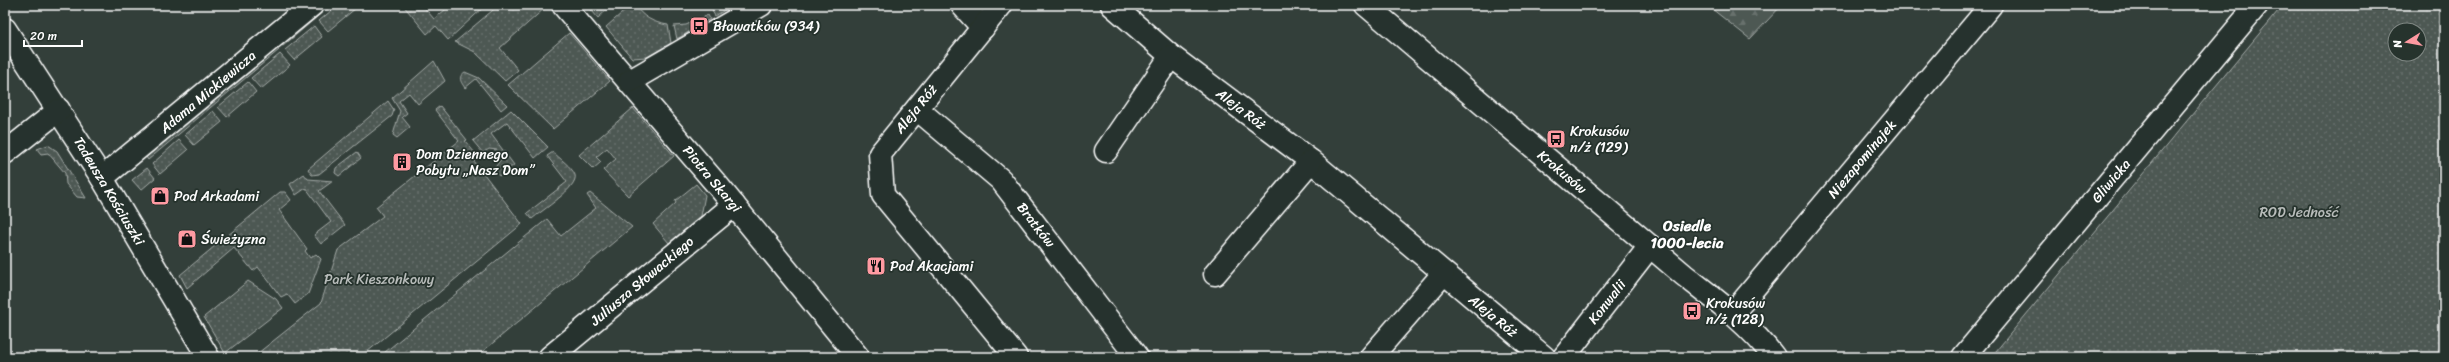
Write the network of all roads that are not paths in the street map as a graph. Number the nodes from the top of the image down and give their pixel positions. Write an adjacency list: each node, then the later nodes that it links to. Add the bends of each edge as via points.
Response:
1 (312, 5): 19 (street, Adama Mickiewicza)
2 (563, 5): 13 (street, Piotra Skargi)
3 (761, 5): 13 (street)
4 (962, 5): 10 (street)
5 (1001, 5): 10 (street, Aleja Róż)
6 (1112, 5): 12 (street, Aleja Róż)
7 (1366, 5): 21 (street, Krokusów)
8 (1991, 5): 24 (street, Niezapominajek)
9 (2257, 5): 36 (street, Gliwicka)
10 (982, 28): 14 (street, Aleja Róż)
11 (5, 29): 15 (street, Tadeusza Kościuszki)
12 (1171, 56): 16 (street); 18 (street, Aleja Róż)
13 (630, 81): 20 (street, Piotra Skargi)
14 (917, 108): 29 (street, Aleja Róż, via 880,154 883,194); 30 (street, Bratków, via 1001,180)
15 (59, 110): 17 (street); 19 (street, Tadeusza Kościuszki)
16 (1106, 151)
17 (5, 153)
18 (1311, 161): 22 (street); 23 (street, Aleja Róż)
19 (102, 178): 26 (street, Tadeusza Kościuszki)
20 (734, 205): 27 (street, Juliusza Słowackiego); 28 (street, Piotra Skargi)
21 (1650, 246): 24 (street, Krokusów); 33 (street, Konwalii)
22 (1216, 274)
23 (1443, 274): 31 (street); 32 (street, Aleja Róż)
24 (1733, 313): 25 (street, Krokusów)
25 (1759, 338): 34 (street, Krokusów); 35 (street, Krokusów)
26 (208, 357)
27 (550, 357)
28 (858, 357)
29 (1016, 357)
30 (1137, 357)
31 (1371, 357)
32 (1544, 357)
33 (1564, 357)
34 (1774, 357)
35 (1790, 357)
36 (1963, 357)

